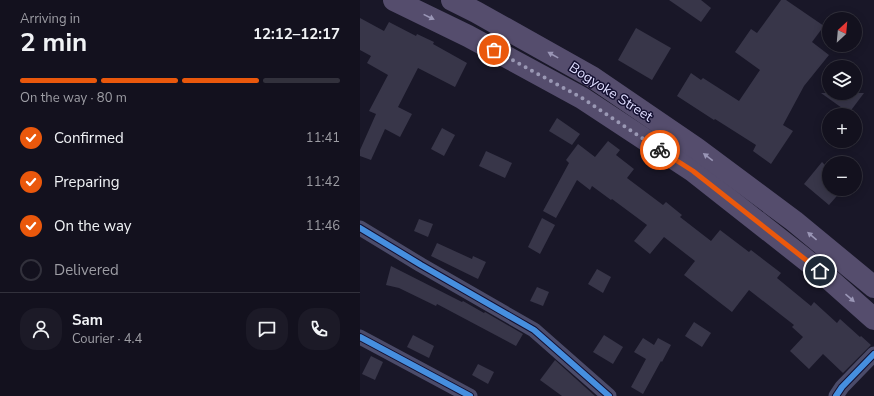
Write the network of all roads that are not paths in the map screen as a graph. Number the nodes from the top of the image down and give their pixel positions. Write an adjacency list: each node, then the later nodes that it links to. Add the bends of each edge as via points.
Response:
1 (394, 0): 5 (main road, Bogyoke Street, one-way to 5, via 468,36 582,98 693,171 820,271)
2 (452, 0): 4 (main road, Bogyoke Street, one-way to 2, via 794,221 696,148 592,77)
3 (360, 228): 9 (street, via 534,330)
4 (874, 287)
5 (874, 319)
6 (360, 337): 8 (street)
7 (874, 354): 10 (street)
8 (470, 396)
9 (609, 396)
10 (836, 396)

